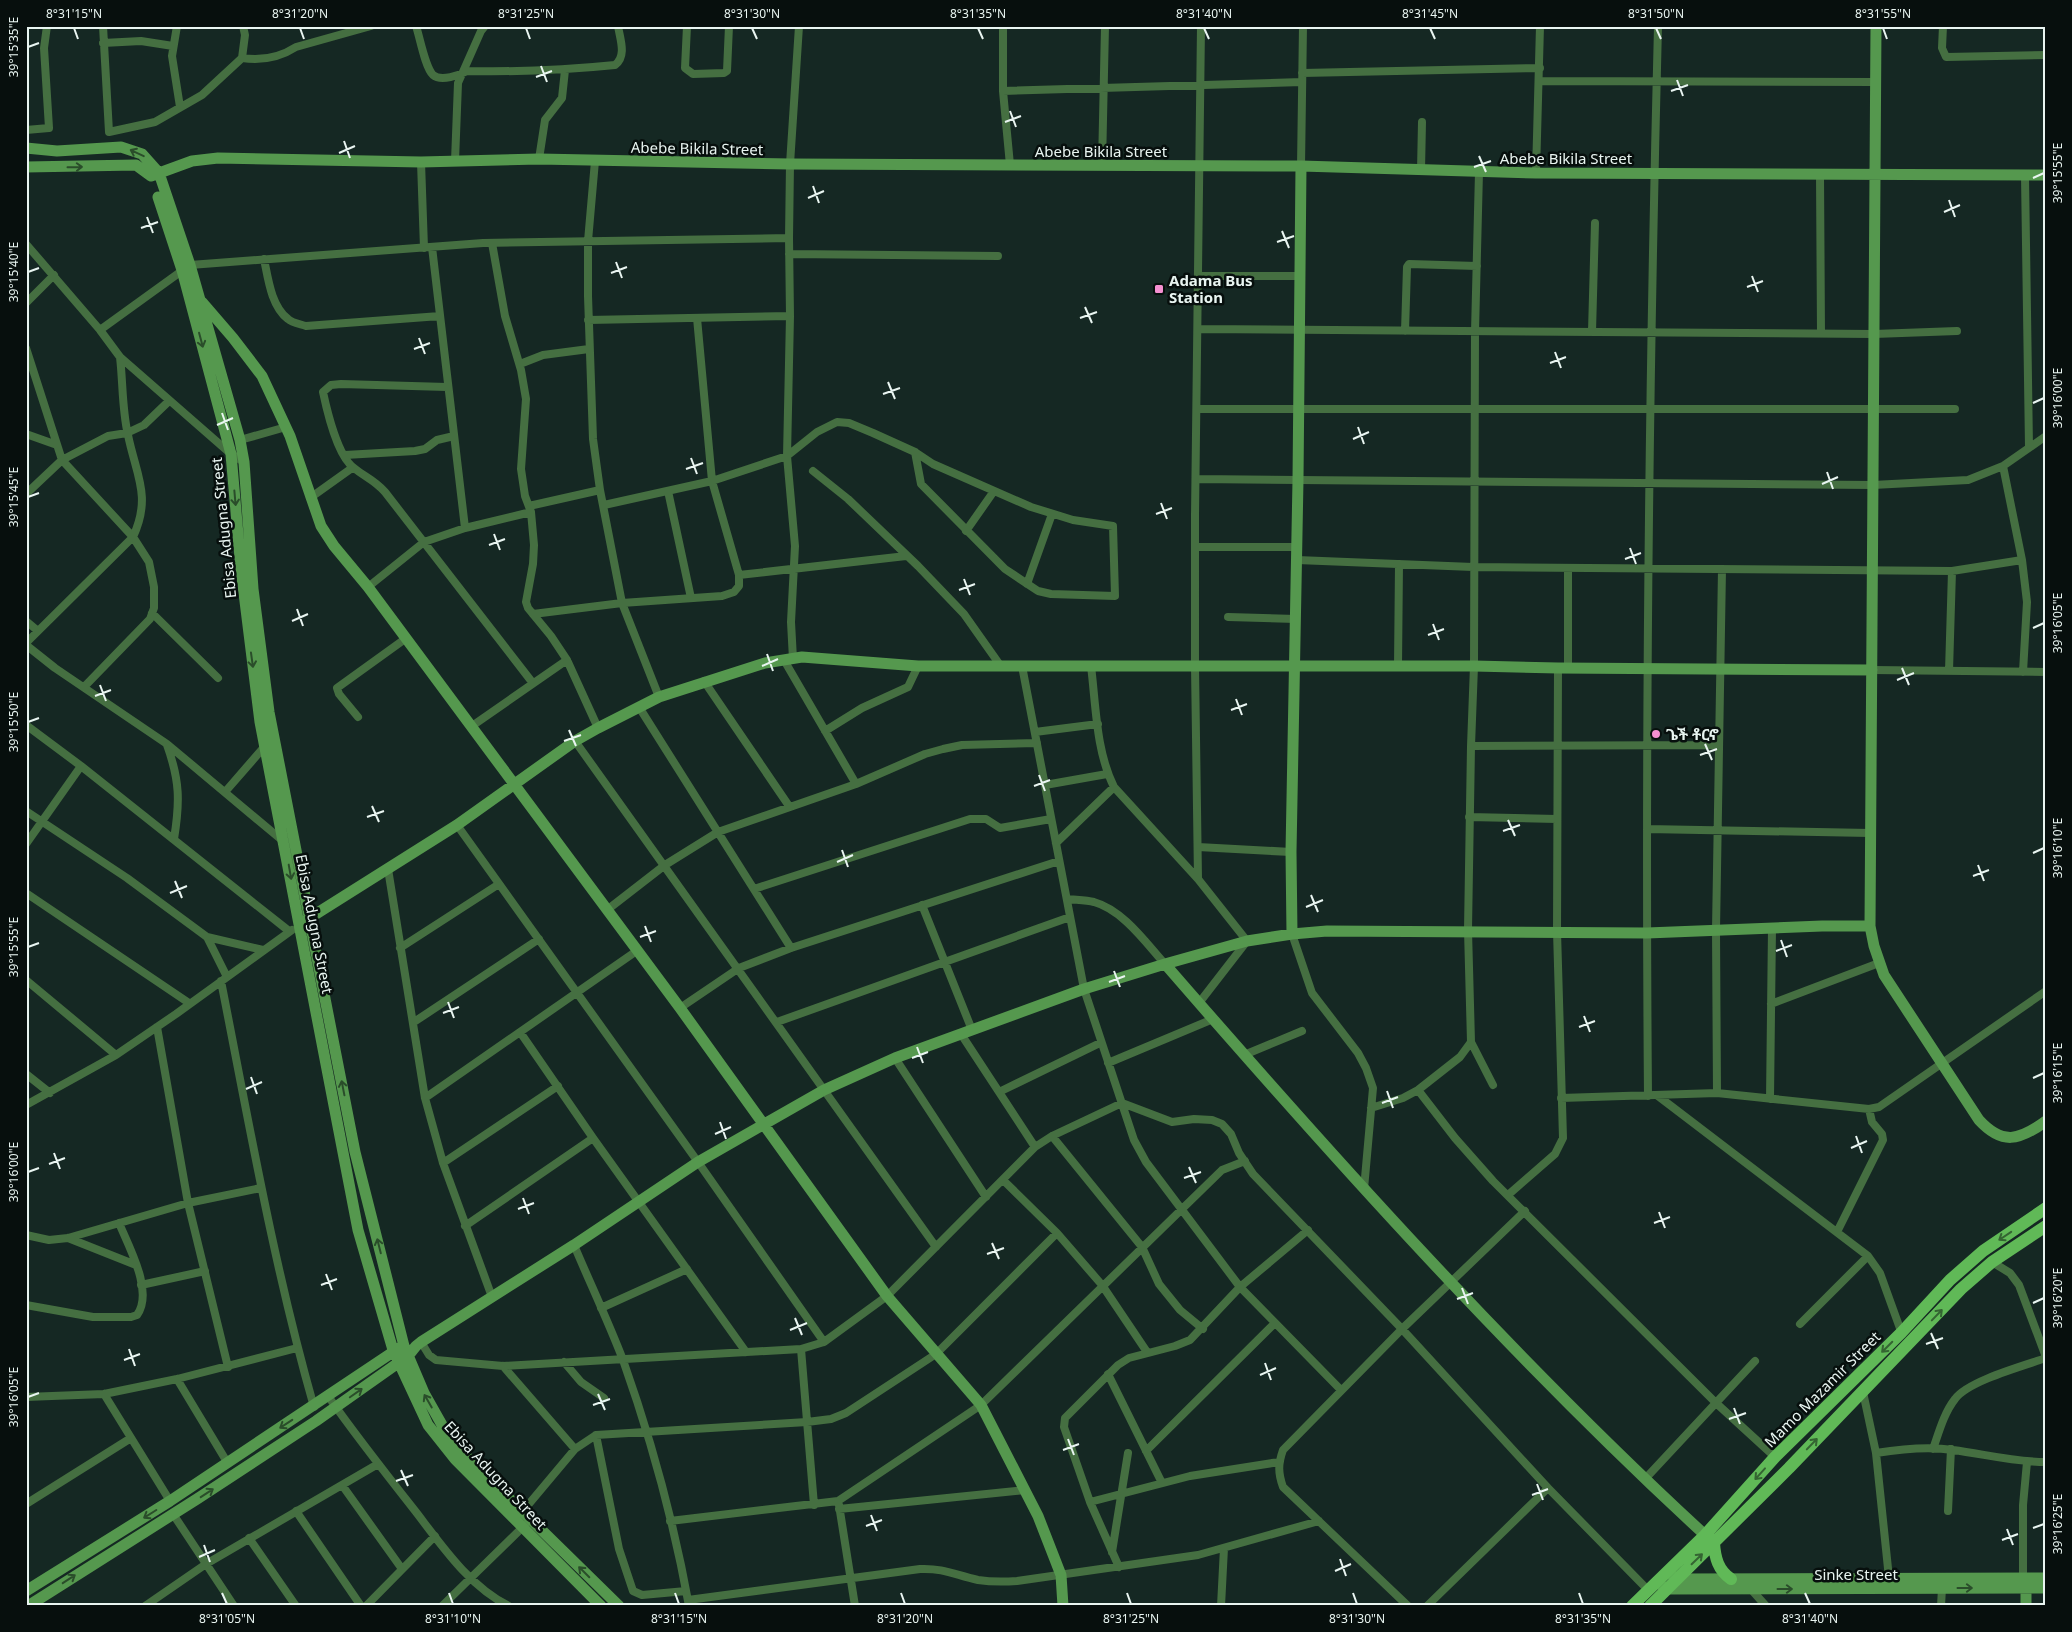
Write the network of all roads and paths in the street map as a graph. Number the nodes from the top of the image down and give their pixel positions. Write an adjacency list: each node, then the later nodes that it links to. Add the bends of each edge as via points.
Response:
1 (46, 26): 37 (street, via 44,48 49,128)
2 (103, 26): 20 (street)
3 (176, 26): 21 (street)
4 (243, 26): 23 (street)
5 (371, 26): 23 (street, via 296,47 275,58)
6 (416, 26): 27 (street, via 433,75)
7 (485, 26): 27 (street)
8 (618, 26): 25 (street, via 620,61 615,65)
9 (687, 26): 10 (street, via 685,68 693,74 727,71)
10 (729, 26)
11 (799, 26): 43 (street)
12 (1003, 26): 34 (street)
13 (1105, 26): 33 (street)
14 (1201, 26): 32 (street)
15 (1302, 26): 26 (street)
16 (1540, 26): 24 (street)
17 (1658, 26): 31 (street)
18 (1876, 26): 30 (street)
19 (1943, 26): 22 (street, via 1942,48 1946,56)
20 (103, 43): 21 (street, via 140,41); 35 (street, via 109,132 155,122)
21 (173, 46): 35 (street, via 174,77)
22 (2046, 55)
23 (242, 58): 35 (street, via 202,95)
24 (1540, 68): 26 (street); 29 (street)
25 (565, 70): 27 (street, via 467,71); 39 (street, via 562,98 545,120)
26 (1302, 73): 28 (street)
27 (461, 75): 40 (street)
28 (1302, 82): 32 (street); 47 (street)
29 (1540, 82): 31 (street); 51 (street)
30 (1876, 82): 31 (street); 56 (street)
31 (1656, 83): 52 (street)
32 (1200, 84): 33 (street); 46 (street)
33 (1103, 88): 34 (street); 45 (street)
34 (1003, 91): 44 (street)
35 (180, 107)
36 (1422, 122): 49 (street)
37 (26, 130)
38 (26, 148): 53 (street, one-way to 38, via 142,154 122,147 57,151)
39 (539, 160): 40 (street, Abebe Bikila Street); 41 (street, Abebe Bikila Street)
40 (455, 161): 42 (street, Abebe Bikila Street)
41 (595, 161): 43 (street, Abebe Bikila Street); 60 (street)
42 (421, 162): 53 (street, Abebe Bikila Street, via 218,158 192,161); 64 (street)
43 (790, 164): 44 (street, Abebe Bikila Street); 59 (street)
44 (1010, 165): 45 (street, Abebe Bikila Street)
45 (1102, 166): 46 (street, Abebe Bikila Street)
46 (1199, 166): 47 (street, Abebe Bikila Street); 71 (street)
47 (1300, 166): 49 (street, Abebe Bikila Street); 72 (street)
48 (26, 167): 53 (street, one-way to 53, via 136,166)
49 (1421, 170): 50 (street, Abebe Bikila Street)
50 (1479, 172): 51 (street, Abebe Bikila Street); 68 (street)
51 (1536, 173): 52 (street, Abebe Bikila Street)
52 (1654, 173): 54 (street, Abebe Bikila Street); 86 (street)
53 (155, 174): 69 (street, Ebisa Adugna Street); 69 (street, Ebisa Adugna Street, via 164,190)
54 (1820, 175): 56 (street, Abebe Bikila Street); 87 (street)
55 (2046, 175): 57 (street, Abebe Bikila Street)
56 (1875, 176): 57 (street, Abebe Bikila Street); 88 (street)
57 (2025, 176): 108 (street)
58 (1595, 223): 85 (street)
59 (789, 238): 60 (street); 65 (street)
60 (588, 241): 61 (street); 78 (street)
61 (492, 243): 63 (street); 92 (street, via 505,316)
62 (26, 244): 70 (street)
63 (432, 247): 64 (street); 75 (street)
64 (424, 248): 67 (street)
65 (789, 254): 66 (street); 76 (street)
66 (998, 256)
67 (264, 259): 69 (street); 75 (street, via 270,289 281,312 288,320 306,326)
68 (1477, 266): 82 (street, via 1409,264); 84 (street)
69 (186, 268): 73 (street, Ebisa Adugna Street); 80 (street); 110 (street, Ebisa Adugna Street, one-way to 110)
70 (54, 275): 74 (street); 80 (street)
71 (1198, 276): 72 (street); 79 (street)
72 (1300, 276): 81 (street)
73 (199, 299): 101 (street, via 262,376); 106 (street, Ebisa Adugna Street)
74 (26, 303)
75 (440, 316): 93 (street)
76 (790, 316): 77 (street); 112 (street)
77 (697, 318): 78 (street); 120 (street)
78 (588, 320): 90 (street)
79 (1198, 329): 81 (street); 95 (street)
80 (100, 330): 91 (street)
81 (1299, 330): 82 (street); 96 (street)
82 (1405, 331): 84 (street)
83 (1957, 331): 88 (street)
84 (1475, 332): 85 (street); 97 (street)
85 (1592, 332): 86 (street)
86 (1650, 333): 87 (street); 98 (street)
87 (1821, 333): 88 (street)
88 (1874, 334): 99 (street)
89 (26, 348): 107 (street)
90 (589, 349): 92 (street, via 543,355); 124 (street, via 593,439)
91 (120, 358): 94 (street); 102 (street)
92 (520, 364): 130 (street, via 526,399 521,469 524,496)
93 (447, 387): 104 (street); 111 (street, via 342,384 327,387 324,392 329,421)
94 (169, 401): 102 (street, via 144,425); 110 (street)
95 (1197, 409): 96 (street); 118 (street)
96 (1299, 409): 97 (street); 119 (street)
97 (1475, 409): 98 (street); 121 (street)
98 (1649, 409): 99 (street); 122 (street)
99 (1874, 409): 100 (street); 123 (street)
100 (1955, 409)
101 (286, 427): 106 (street); 128 (street)
102 (127, 433): 113 (street, via 108,436); 134 (street, via 143,497)
103 (26, 434): 107 (street)
104 (454, 436): 111 (street, via 415,452); 132 (street)
105 (2046, 436): 108 (street)
106 (240, 440): 114 (street, Ebisa Adugna Street)
107 (57, 445): 113 (street)
108 (2029, 447): 115 (street)
109 (915, 452): 112 (street, via 850,424 837,422 817,432); 125 (street, via 933,464); 133 (street, via 921,484)
110 (231, 454): 114 (street); 196 (street, Ebisa Adugna Street, one-way to 196, via 248,626)
111 (345, 455): 116 (street)
112 (787, 456): 120 (street); 143 (street)
113 (62, 460): 127 (street); 134 (street)
114 (244, 462): 234 (street, Ebisa Adugna Street, via 253,589 269,712)
115 (2003, 466): 123 (street, via 1968,480); 140 (street)
116 (352, 468): 128 (street); 135 (street, via 376,481)
117 (813, 471): 138 (street, via 848,499)
118 (1196, 479): 119 (street); 136 (street)
119 (1298, 480): 121 (street); 137 (street)
120 (712, 481): 126 (street); 149 (street)
121 (1474, 482): 122 (street); 142 (street)
122 (1648, 483): 123 (street); 145 (street)
123 (1873, 485): 147 (street)
124 (600, 490): 129 (street); 130 (street)
125 (994, 491): 131 (street); 133 (street)
126 (668, 492): 129 (street); 152 (street)
127 (26, 494)
128 (310, 498): 151 (street, via 321,526 334,546)
129 (604, 505): 153 (street)
130 (530, 509): 132 (street); 155 (street, via 534,545 526,602)
131 (1052, 514): 150 (street); 150 (street, via 1113,526 1115,596 1051,594)
132 (465, 528): 135 (street)
133 (966, 531): 150 (street, via 1005,569)
134 (134, 536): 154 (street, via 149,562 154,587); 159 (street)
135 (424, 542): 151 (street); 181 (street)
136 (1196, 547): 137 (street); 168 (street)
137 (1297, 547): 139 (street)
138 (906, 556): 143 (street); 164 (street, via 964,614)
139 (1297, 560): 141 (street); 157 (street)
140 (2022, 560): 148 (street); 177 (street, via 2027,602)
141 (1400, 564): 142 (street); 170 (street)
142 (1473, 566): 144 (street); 171 (street)
143 (794, 567): 149 (street); 163 (street)
144 (1568, 568): 145 (street); 172 (street)
145 (1649, 568): 146 (street); 173 (street)
146 (1722, 569): 147 (street); 174 (street)
147 (1872, 571): 148 (street); 175 (street)
148 (1952, 571): 176 (street)
149 (739, 575): 152 (street, via 739,586 734,592)
150 (1027, 584)
151 (368, 587): 160 (street)
152 (691, 598): 153 (street)
153 (622, 603): 155 (street); 183 (street)
154 (152, 613): 179 (street); 182 (street, via 150,619)
155 (532, 614): 162 (street)
156 (1228, 617): 157 (street)
157 (1296, 619): 169 (street)
158 (26, 620): 159 (street)
159 (38, 631): 161 (street)
160 (405, 639): 185 (street, via 337,688); 188 (street)
161 (26, 644): 182 (street)
162 (567, 660): 181 (street); 189 (street)
163 (788, 660): 165 (street, via 811,658); 180 (street, via 765,663); 190 (street)
164 (1000, 665): 165 (street); 166 (street)
165 (918, 666): 190 (street, via 908,687 862,708)
166 (1022, 666): 167 (street); 191 (street)
167 (1091, 666): 168 (street); 186 (street)
168 (1195, 666): 169 (street); 222 (street)
169 (1295, 666): 170 (street); 223 (street)
170 (1398, 666): 171 (street)
171 (1474, 666): 172 (street); 197 (street)
172 (1563, 668): 173 (street); 198 (street)
173 (1647, 669): 174 (street); 199 (street)
174 (1721, 669): 175 (street); 195 (street)
175 (1872, 670): 176 (street); 217 (street)
176 (1949, 671): 177 (street)
177 (2023, 672): 178 (street)
178 (2046, 672)
179 (218, 678)
180 (704, 681): 183 (street); 207 (street)
181 (532, 682): 188 (street)
182 (84, 687): 194 (street)
183 (659, 697): 184 (street)
184 (639, 707): 189 (street); 216 (street)
185 (358, 717)
186 (1098, 724): 191 (street); 201 (street)
187 (26, 725): 200 (street)
188 (472, 726): 204 (street)
189 (598, 728): 192 (street)
190 (825, 730): 202 (street)
191 (1035, 732): 193 (street)
192 (575, 741): 204 (street); 225 (street)
193 (1037, 743): 202 (street, via 962,745 943,749); 203 (street)
194 (167, 744): 206 (street); 218 (street, via 176,770 179,799)
195 (1719, 745): 199 (street); 215 (street)
196 (265, 746): 206 (street); 219 (street, Ebisa Adugna Street)
197 (1470, 746): 198 (street); 209 (street)
198 (1558, 746): 199 (street); 210 (street)
199 (1647, 746): 214 (street)
200 (81, 766): 212 (street); 218 (street)
201 (1107, 774): 203 (street); 205 (street)
202 (856, 784): 207 (street)
203 (1045, 785): 211 (street)
204 (515, 786): 213 (street); 233 (street)
205 (1114, 787): 220 (street); 227 (street)
206 (225, 792): 219 (street)
207 (789, 806): 216 (street)
208 (26, 811): 212 (street)
209 (1469, 818): 210 (street); 239 (street)
210 (1557, 819): 241 (street)
211 (1051, 820): 220 (street); 229 (street, via 1000,828 986,819 970,819)
212 (42, 822): 221 (street); 245 (street, via 127,878)
213 (457, 825): 226 (street); 228 (street)
214 (1647, 829): 215 (street); 243 (street)
215 (1717, 830): 217 (street); 240 (street)
216 (718, 832): 225 (street); 229 (street)
217 (1870, 833): 237 (street)
218 (174, 839): 242 (street)
219 (285, 842): 236 (street, Ebisa Adugna Street, one-way to 236)
220 (1056, 842): 224 (street)
221 (26, 844)
222 (1198, 847): 223 (street); 227 (street)
223 (1291, 852): 244 (street)
224 (1059, 861): 231 (street); 232 (street)
225 (665, 865): 233 (street); 255 (street)
226 (388, 869): 234 (street); 248 (street)
227 (1198, 880): 247 (street)
228 (499, 884): 246 (street); 248 (street)
229 (754, 889): 249 (street)
230 (26, 893): 261 (street)
231 (1067, 899): 235 (street); 254 (street, via 1094,902 1112,910)
232 (922, 905): 249 (street); 252 (street)
233 (607, 910): 251 (street)
234 (310, 917): 236 (street); 347 (street, Ebisa Adugna Street, one-way to 234, via 355,1152)
235 (1070, 917): 252 (street); 258 (street)
236 (300, 924): 242 (street); 347 (street, Ebisa Adugna Street, via 358,1230)
237 (1870, 926): 238 (street); 253 (street)
238 (1772, 928): 240 (street); 263 (street)
239 (1468, 930): 241 (street); 244 (street); 272 (street)
240 (1716, 930): 243 (street); 286 (street)
241 (1557, 931): 243 (street); 290 (street)
242 (289, 932): 250 (street)
243 (1647, 933): 287 (street)
244 (1292, 934): 247 (street); 294 (street, via 1312,993 1366,1068 1373,1088)
245 (207, 937): 250 (street); 256 (street)
246 (539, 939): 260 (street); 266 (street)
247 (1247, 941): 254 (street); 262 (street)
248 (400, 948): 266 (street)
249 (791, 948): 255 (street)
250 (264, 950): 256 (street)
251 (638, 950): 260 (street); 264 (street)
252 (944, 961): 267 (street); 270 (street)
253 (1879, 962): 263 (street); 278 (street, via 1884,975)
254 (1165, 964): 258 (street); 262 (street)
255 (738, 968): 264 (street); 267 (street)
256 (224, 979): 261 (street); 305 (street)
257 (26, 980): 274 (street)
258 (1084, 989): 270 (street); 273 (street)
259 (2046, 991): 278 (street)
260 (577, 993): 269 (street); 302 (street)
261 (189, 1003): 268 (street)
262 (1199, 1003): 265 (street)
263 (1771, 1004): 291 (street)
264 (680, 1008): 297 (street)
265 (1213, 1019): 275 (street); 277 (street)
266 (414, 1022): 289 (street)
267 (777, 1022): 282 (street)
268 (158, 1027): 274 (street); 310 (street)
269 (520, 1032): 281 (street); 289 (street)
270 (967, 1032): 276 (street); 284 (street)
271 (1302, 1032): 275 (street)
272 (1471, 1042): 280 (street); 283 (street, via 1460,1057)
273 (1100, 1043): 277 (street); 284 (street)
274 (116, 1055): 285 (street)
275 (1244, 1055): 306 (street)
276 (895, 1058): 282 (street); 308 (street)
277 (1108, 1063): 292 (street)
278 (1942, 1064): 295 (street, via 1879,1107); 296 (street, via 1978,1120 1990,1132 2004,1138 2022,1136)
279 (26, 1074): 285 (street)
280 (1493, 1085)
281 (558, 1086): 299 (street); 303 (street)
282 (824, 1090): 297 (street); 325 (street)
283 (1418, 1090): 294 (street); 307 (street, via 1474,1161)
284 (999, 1092): 300 (street)
285 (50, 1093): 293 (street)
286 (1716, 1093): 288 (street); 291 (street)
287 (1648, 1096): 288 (street); 290 (street)
288 (1658, 1096): 319 (street)
289 (425, 1098): 303 (street)
290 (1561, 1098): 307 (street, via 1563,1138 1555,1154)
291 (1770, 1099): 295 (street)
292 (1122, 1103): 298 (street); 301 (street, via 1172,1122 1194,1119 1222,1124); 312 (street, via 1139,1152)
293 (26, 1105)
294 (1371, 1108): 306 (street)
295 (1869, 1109): 319 (street, via 1872,1122 1883,1140)
296 (2046, 1121)
297 (764, 1124): 302 (street); 335 (street)
298 (1052, 1136): 300 (street); 324 (street)
299 (593, 1138): 309 (street); 315 (street)
300 (1035, 1148): 304 (street)
301 (1245, 1161): 312 (street, via 1222,1170); 318 (street, via 1253,1174)
302 (698, 1162): 309 (street); 344 (street)
303 (443, 1163): 315 (street)
304 (1003, 1180): 308 (street); 320 (street)
305 (261, 1188): 310 (street); 346 (street)
306 (1364, 1189): 331 (street)
307 (1508, 1195): 313 (street)
308 (986, 1197): 325 (street)
309 (639, 1202): 323 (street); 329 (street)
310 (188, 1203): 314 (street); 330 (street)
311 (2046, 1208): 343 (main road, Mamo Mazamir Street, one-way to 343, via 1983,1251 1950,1280)
312 (1182, 1211): 324 (street); 334 (street)
313 (1525, 1212): 331 (street); 367 (street)
314 (119, 1223): 322 (street); 328 (street)
315 (465, 1226): 336 (street)
316 (2046, 1226): 327 (main road, Mamo Mazamir Street)
317 (26, 1227): 321 (street)
318 (1308, 1230): 334 (street); 342 (street)
319 (1838, 1232): 326 (street)
320 (1057, 1233): 333 (street); 351 (street)
321 (28, 1235): 322 (street, via 49,1240)
322 (68, 1238): 328 (street)
323 (574, 1245): 336 (street); 338 (street)
324 (1142, 1246): 333 (street); 341 (street, via 1159,1284 1180,1310)
325 (936, 1247): 335 (street)
326 (1868, 1256): 340 (street); 343 (street, via 1880,1273)
327 (1992, 1262): 345 (main road, Mamo Mazamir Street, one-way to 327, via 1961,1289); 352 (street, via 2010,1273 2018,1285)
328 (136, 1266): 332 (street)
329 (687, 1269): 338 (street); 349 (street)
330 (205, 1271): 332 (street); 358 (street)
331 (1450, 1282): 342 (street); 387 (street)
332 (141, 1285): 337 (street, via 144,1302 137,1315 131,1317 93,1317)
333 (1102, 1285): 350 (street); 368 (street)
334 (1240, 1287): 339 (street); 341 (street)
335 (887, 1296): 344 (street); 351 (street)
336 (492, 1297): 347 (street)
337 (26, 1305)
338 (601, 1308): 353 (street)
339 (1275, 1323): 361 (street); 378 (street)
340 (1800, 1324)
341 (1203, 1329): 350 (street, via 1190,1340)
342 (1402, 1329): 361 (street); 390 (street)
343 (1901, 1333): 345 (street); 381 (main road, Mamo Mazamir Street, one-way to 381)
344 (824, 1342): 348 (street)
345 (1911, 1342): 362 (main road, Mamo Mazamir Street)
346 (297, 1348): 358 (street); 369 (street)
347 (408, 1348): 356 (street, Ebisa Adugna Street); 357 (street, via 436,1360); 364 (street); 401 (street, Ebisa Adugna Street, one-way to 347, via 446,1432 424,1393)
348 (801, 1349): 349 (street); 371 (street)
349 (746, 1352): 353 (street)
350 (1147, 1352): 359 (street, via 1129,1358)
351 (936, 1354): 368 (street); 371 (street, via 846,1413)
352 (2046, 1357): 375 (street, via 1964,1390 1947,1410)
353 (622, 1359): 355 (street); 372 (street)
354 (1755, 1361): 367 (street)
355 (564, 1362): 357 (street); 366 (street, via 581,1382)
356 (398, 1363): 370 (street, one-way to 356); 401 (street, Ebisa Adugna Street, via 428,1425 455,1458)
357 (503, 1366): 376 (street)
358 (228, 1367): 360 (street)
359 (1108, 1374): 378 (street); 394 (street, via 1065,1418 1064,1427)
360 (177, 1379): 363 (street); 382 (street)
361 (1340, 1390): 383 (street, via 1283,1450)
362 (1863, 1392): 379 (street); 406 (main road, Mamo Mazamir Street, one-way to 362)
363 (104, 1394): 365 (street); 374 (street)
364 (328, 1396): 369 (street); 370 (street)
365 (26, 1397)
366 (604, 1398)
367 (1716, 1403): 381 (street); 387 (street)
368 (981, 1405): 391 (street); 397 (street)
369 (314, 1407): 382 (street, one-way to 382)
370 (336, 1407): 386 (street); 400 (street, one-way to 370)
371 (807, 1422): 372 (street); 396 (street)
372 (646, 1431): 373 (street); 402 (street)
373 (596, 1435): 376 (street); 425 (street, via 619,1548 633,1591 642,1595)
374 (131, 1438): 393 (street); 395 (street)
375 (1933, 1448): 377 (street); 379 (street)
376 (575, 1449): 401 (street)
377 (1951, 1449): 384 (street); 399 (street)
378 (1146, 1451): 388 (street)
379 (1876, 1453): 416 (street)
380 (1128, 1454): 392 (street)
381 (1775, 1457): 406 (main road, Mamo Mazamir Street, one-way to 406)
382 (227, 1462): 393 (street)
383 (1279, 1462): 388 (street); 403 (street, via 1283,1487)
384 (2027, 1462): 385 (street); 419 (street, via 2023,1505)
385 (2046, 1462)
386 (378, 1464): 389 (street); 404 (street)
387 (1645, 1480): 406 (street)
388 (1162, 1483): 392 (street)
389 (342, 1485): 398 (street); 411 (street)
390 (1548, 1488): 420 (street); 440 (street)
391 (1025, 1490): 397 (street); 412 (street)
392 (1121, 1494): 394 (street); 408 (street)
393 (170, 1501): 424 (street, one-way to 424)
394 (1090, 1502): 408 (street)
395 (26, 1504)
396 (814, 1505): 397 (street); 402 (street)
397 (838, 1505): 415 (street)
398 (296, 1511): 405 (street); 430 (street)
399 (1948, 1511)
400 (173, 1514): 409 (street); 427 (street, one-way to 400)
401 (526, 1519): 414 (street); 434 (street, Ebisa Adugna Street); 435 (street, Ebisa Adugna Street, one-way to 401)
402 (670, 1521): 425 (street)
403 (1319, 1521): 407 (street); 439 (street)
404 (435, 1536): 411 (street); 414 (street)
405 (249, 1538): 409 (street); 429 (street)
406 (1710, 1539): 413 (main road, Mamo Mazamir Street); 418 (main road, via 1719,1567 1725,1575)
407 (1224, 1548): 410 (street); 438 (street)
408 (1112, 1552): 410 (street)
409 (206, 1564): 426 (street); 428 (street)
410 (1119, 1567): 412 (street)
411 (402, 1569): 431 (street)
412 (1061, 1575): 415 (street, via 1002,1582 930,1569); 437 (street)
413 (1672, 1575): 418 (street, Sinke Street); 420 (main road, Mamo Mazamir Street)
414 (470, 1578): 432 (street); 433 (street, via 489,1596)
415 (850, 1578): 425 (street); 436 (street)
416 (1889, 1578): 418 (street, Sinke Street); 419 (street, Sinke Street)
417 (2046, 1578): 419 (street, Sinke Street)
418 (1738, 1579): 423 (street)
419 (2024, 1583): 421 (street, Sinke Street, one-way to 419); 422 (street, Sinke Street); 445 (street)
420 (1657, 1587): 423 (street, Sinke Street); 441 (main road, Mamo Mazamir Street); 442 (main road, Mamo Mazamir Street)
421 (1942, 1588): 423 (street, Sinke Street, one-way to 421); 444 (street)
422 (2046, 1588)
423 (1750, 1589): 443 (street)
424 (26, 1591)
425 (688, 1599)
426 (149, 1605)
427 (28, 1606)
428 (234, 1606)
429 (296, 1606)
430 (361, 1606)
431 (366, 1606)
432 (442, 1606)
433 (509, 1606)
434 (601, 1606)
435 (619, 1606)
436 (855, 1606)
437 (1063, 1606)
438 (1222, 1606)
439 (1408, 1606)
440 (1427, 1606)
441 (1632, 1606)
442 (1650, 1606)
443 (1766, 1606)
444 (1941, 1606)
445 (2026, 1606)

